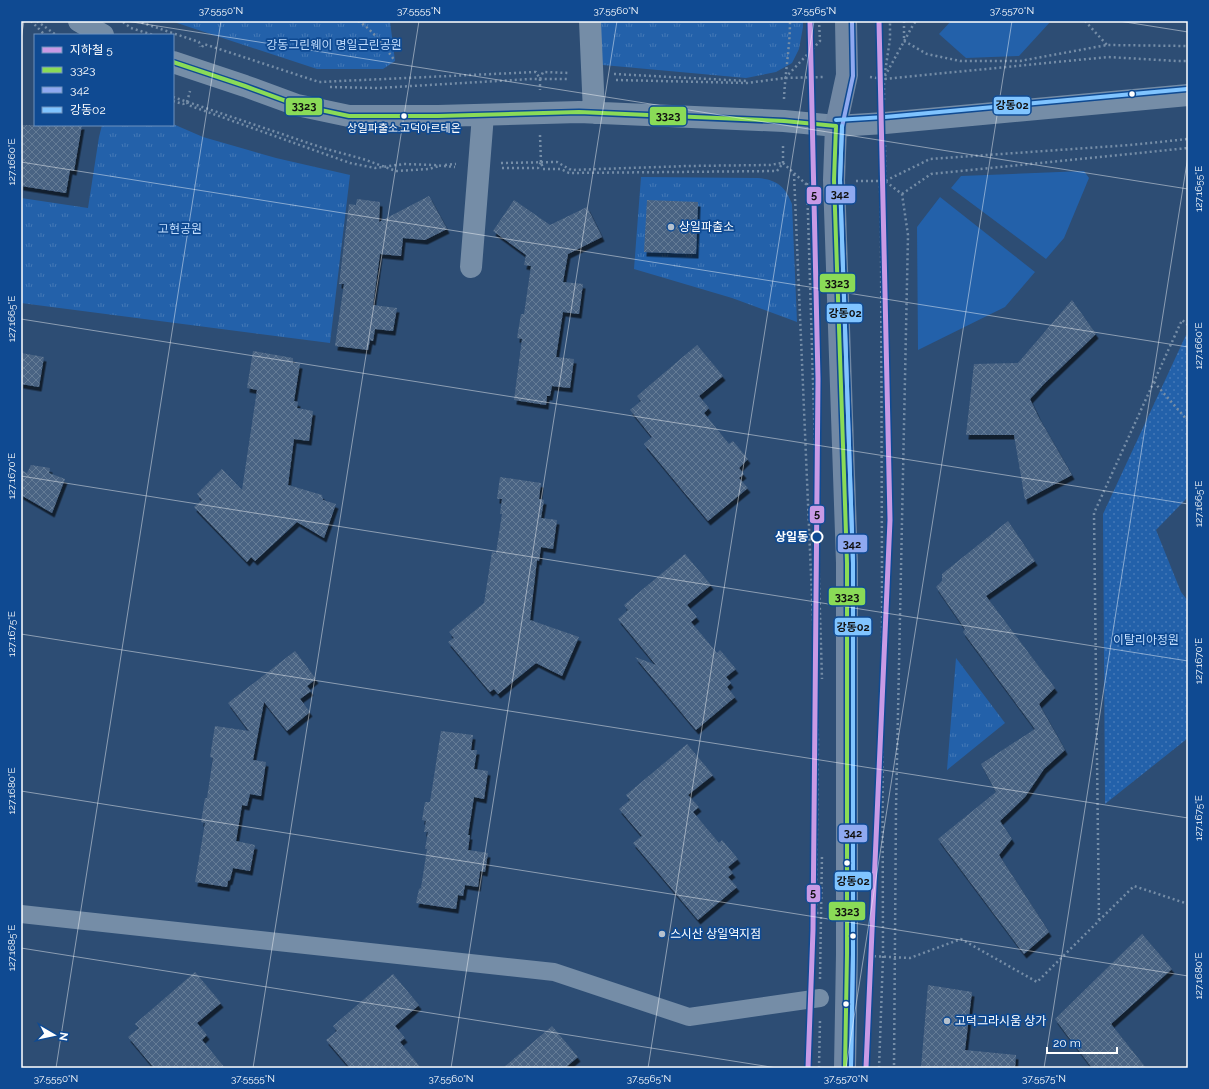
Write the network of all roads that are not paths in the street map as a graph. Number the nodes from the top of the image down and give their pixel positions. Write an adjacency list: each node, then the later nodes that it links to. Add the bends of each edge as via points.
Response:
1 (79, 21): 4 (street)
2 (590, 21): 7 (street)
3 (846, 21): 9 (main road, via 847,75)
4 (101, 34)
5 (174, 62): 8 (street, via 297,106 350,116)
6 (1188, 95): 9 (street)
7 (594, 113): 8 (street); 9 (street, via 784,121)
8 (483, 115): 10 (street)
9 (836, 126): 13 (main road, via 834,180 847,563)
10 (471, 267)
11 (21, 914): 12 (street, via 554,972 689,1017)
12 (820, 998)
13 (845, 1068)

